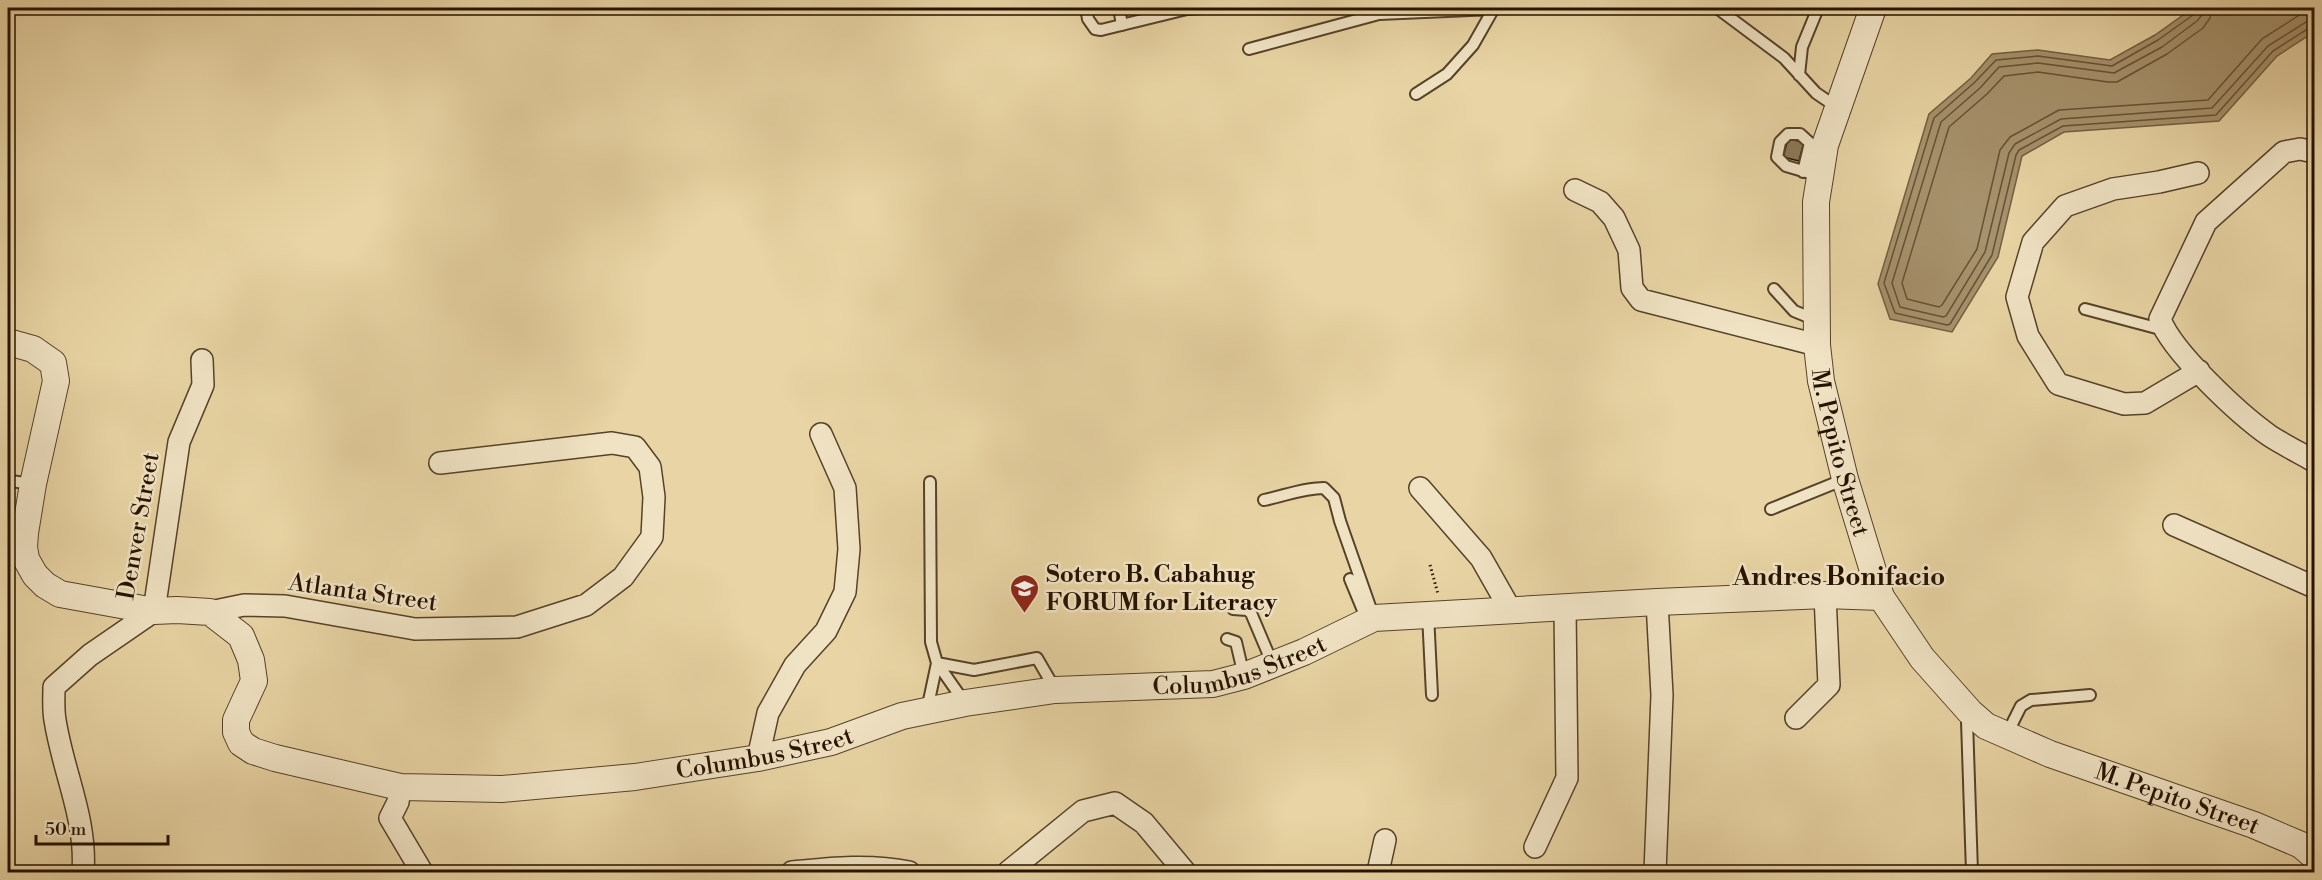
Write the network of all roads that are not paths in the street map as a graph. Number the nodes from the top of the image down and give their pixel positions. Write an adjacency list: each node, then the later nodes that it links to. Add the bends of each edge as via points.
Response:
1 (1086, 8): 10 (lane, via 1095,29)
2 (1119, 8): 10 (lane)
3 (1187, 8): 4 (lane); 9 (lane)
4 (1203, 8)
5 (1493, 8): 11 (lane, via 1379,14); 13 (lane, via 1473,45 1446,74)
6 (1717, 8): 12 (lane, via 1784,58)
7 (1818, 8): 12 (lane, via 1802,47)
8 (1873, 8): 14 (street, M. Pepito Street)
9 (1153, 13): 10 (lane)
10 (1122, 25)
11 (1248, 49)
12 (1799, 75): 14 (lane)
13 (1416, 94)
14 (1838, 109): 20 (street, M. Pepito Street, via 1814,162)
15 (2314, 152): 21 (street, via 2284,152 2206,222 2164,307 2160,319)
16 (2198, 173): 25 (street, via 2112,189 2066,206 2033,242 2017,297 2028,336 2058,384 2124,404 2145,403)
17 (1575, 190): 23 (street, via 1600,202 1614,218 1629,250 1632,288 1641,300)
18 (1774, 289): 20 (lane, via 1794,311)
19 (2085, 309): 21 (lane)
20 (1817, 320): 23 (street, M. Pepito Street)
21 (2164, 330): 25 (street)
22 (8, 342): 43 (street, via 33,350 52,363 56,381 22,483 26,559 35,575 60,594)
23 (1817, 345): 29 (street, M. Pepito Street, via 1821,381)
24 (202, 360): 43 (street, Denver Street, via 203,386 179,442)
25 (2199, 371): 27 (street, via 2270,436)
26 (821, 434): 59 (street, via 845,489 849,549 845,592 826,631 795,665 768,712)
27 (2314, 461)
28 (440, 463): 44 (street, Atlanta Street, via 612,443 635,447 650,467 654,497 652,537 623,578 586,605 517,627 415,629 285,606 244,605)
29 (1845, 479): 33 (lane); 38 (street, M. Pepito Street)
30 (930, 482): 48 (lane, via 931,642)
31 (1420, 488): 42 (street, via 1481,558)
32 (1264, 500): 46 (lane, via 1306,488 1324,488 1334,498)
33 (1771, 509)
34 (2174, 525): 36 (street)
35 (1350, 579): 46 (lane)
36 (2314, 587)
37 (1825, 595): 38 (street, Columbus Street); 39 (street, Columbus Street); 57 (street, via 1829,685)
38 (1881, 597): 56 (street, M. Pepito Street, via 1922,658)
39 (1657, 602): 40 (street, Columbus Street); 71 (street, via 1662,695)
40 (1565, 608): 42 (street, Columbus Street); 62 (street, via 1567,778)
41 (1233, 609): 49 (lane, via 1251,612)
42 (1510, 609): 45 (street, Columbus Street)
43 (154, 611): 44 (street); 64 (street, Denver Street, via 90,654 54,687 54,719 80,821)
44 (210, 612): 60 (street, Columbus Street, via 241,636 251,660 254,681 236,720 236,732 250,754)
45 (1436, 613): 46 (street, Columbus Street); 52 (lane)
46 (1371, 619): 49 (street, Columbus Street)
47 (1227, 639): 50 (lane, via 1236,642)
48 (937, 663): 51 (lane, via 974,670 1037,658); 54 (lane); 55 (lane)
49 (1273, 665): 50 (street, Columbus Street)
50 (1244, 676): 51 (street, Columbus Street, via 1213,684)
51 (1055, 690): 54 (street, Columbus Street)
52 (1432, 695)
53 (2090, 695): 58 (lane, via 2031,700 2021,706)
54 (965, 703): 55 (street, Columbus Street)
55 (927, 711): 59 (street, Columbus Street, via 831,742)
56 (1970, 712): 58 (street, M. Pepito Street); 72 (lane, via 1967,721)
57 (1796, 718)
58 (2006, 736): 63 (street, M. Pepito Street, via 2254,825 2301,845)
59 (758, 758): 60 (street, Columbus Street, via 635,777 502,789)
60 (400, 787): 65 (street, via 390,818)
61 (1385, 840): 70 (street)
62 (1535, 848)
63 (2314, 856)
64 (83, 873)
65 (422, 873)
66 (792, 873): 67 (street, via 851,867)
67 (909, 873)
68 (1008, 873): 69 (street, via 1083,811 1115,804 1144,823)
69 (1185, 873)
70 (1378, 873)
71 (1654, 873)
72 (1972, 873)

